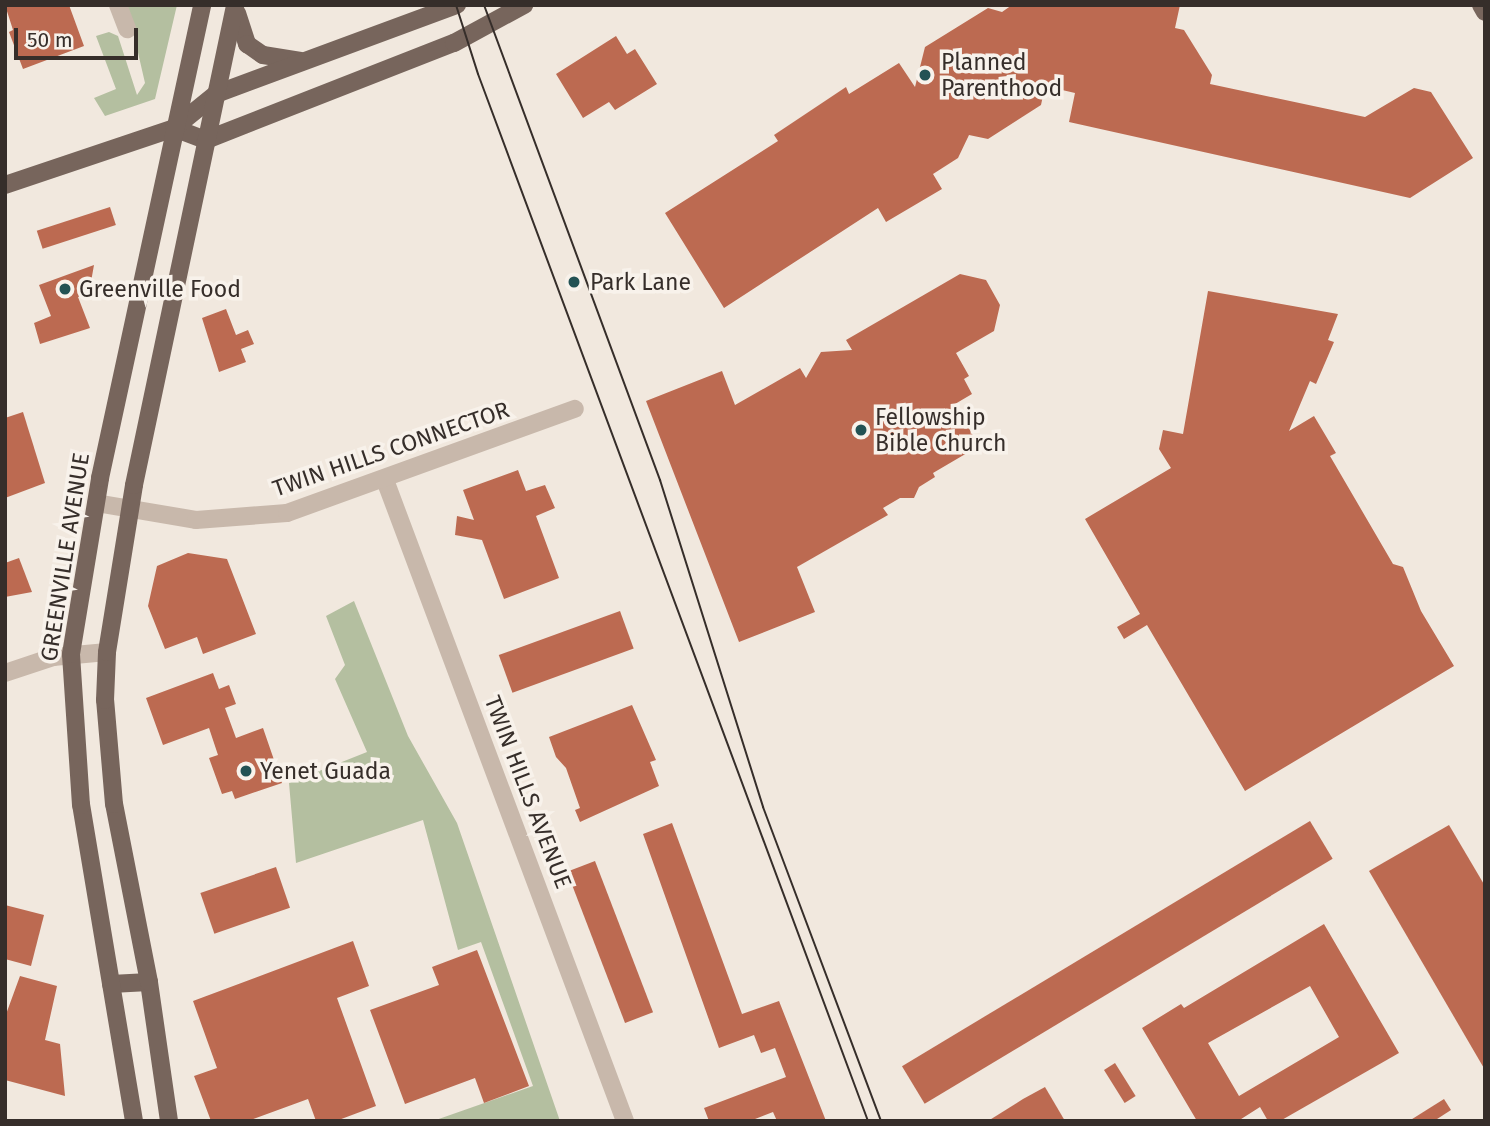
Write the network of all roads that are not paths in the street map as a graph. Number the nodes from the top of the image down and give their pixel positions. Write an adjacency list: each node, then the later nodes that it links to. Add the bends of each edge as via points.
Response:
1 (118, 5): 8 (street)
2 (202, 5): 11 (main road, GREENVILLE AVENUE)
3 (236, 5): 9 (main road, via 247,44 264,55); 10 (main road)
4 (457, 5): 9 (main road)
5 (524, 5): 12 (main road, via 429,54)
6 (1480, 5): 7 (main road)
7 (1485, 12)
8 (127, 29)
9 (307, 61): 10 (main road)
10 (216, 94): 11 (main road); 12 (main road)
11 (174, 128): 12 (main road); 13 (main road); 16 (main road, GREENVILLE AVENUE)
12 (206, 140): 17 (main road)
13 (5, 186)
14 (575, 409): 15 (street, TWIN HILLS CONNECTOR)
15 (385, 480): 17 (street, TWIN HILLS CONNECTOR, via 313,506 256,519 197,520); 25 (street, TWIN HILLS AVENUE)
16 (96, 503): 17 (street, TWIN HILLS CONNECTOR); 19 (main road, GREENVILLE AVENUE)
17 (130, 510): 18 (main road)
18 (107, 652): 19 (street); 21 (main road, via 105,700 114,804)
19 (71, 654): 20 (street); 22 (main road, GREENVILLE AVENUE, via 81,805)
20 (5, 673)
21 (149, 982): 22 (main road); 24 (main road)
22 (111, 984): 23 (main road, GREENVILLE AVENUE)
23 (134, 1121)
24 (169, 1121)
25 (625, 1121)

